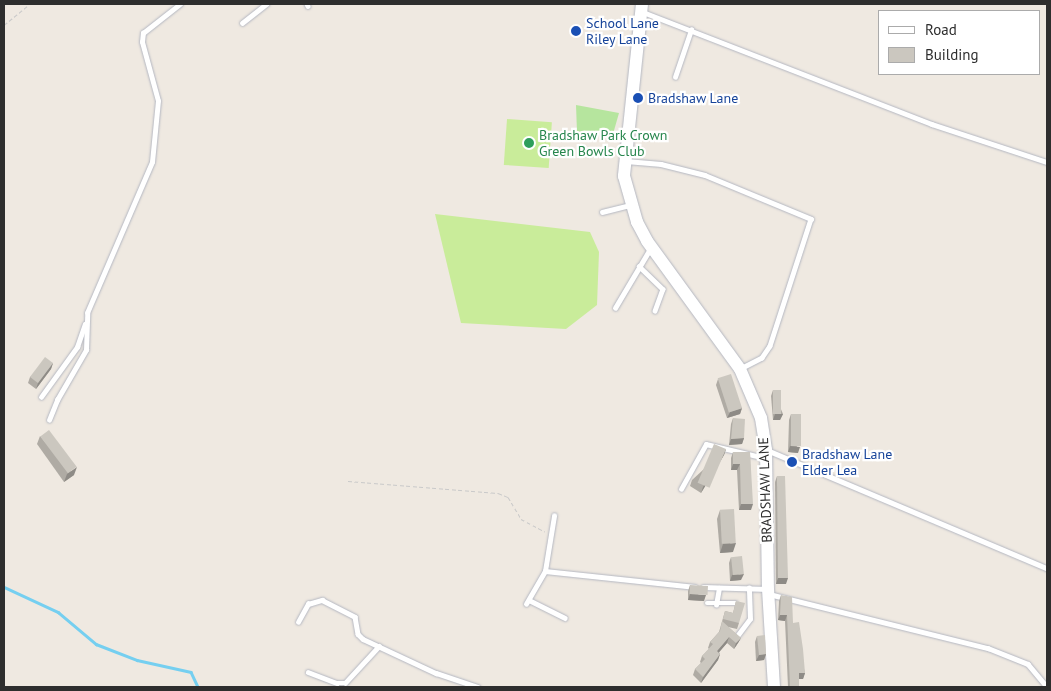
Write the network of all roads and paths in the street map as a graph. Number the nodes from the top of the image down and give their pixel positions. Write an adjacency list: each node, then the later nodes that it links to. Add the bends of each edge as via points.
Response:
1 (30, 4): 6 (path)
2 (180, 4): 17 (lane, via 143,32 142,42 158,101 152,162 98,280)
3 (266, 4): 5 (lane)
4 (642, 8): 7 (lane); 9 (street, BRADSHAW LANE)
5 (242, 23)
6 (4, 25)
7 (691, 30): 8 (lane); 10 (lane, via 932,124)
8 (676, 77)
9 (625, 161): 11 (street, BRADSHAW LANE, via 624,176); 18 (lane, via 661,164 705,175 812,219 768,352)
10 (1047, 162)
11 (631, 205): 12 (lane); 13 (street, BRADSHAW LANE)
12 (602, 212)
13 (651, 248): 14 (lane); 18 (street, BRADSHAW LANE)
14 (639, 266): 15 (lane); 16 (lane, via 664,289)
15 (615, 308)
16 (655, 312)
17 (87, 319): 19 (lane, via 77,348); 20 (lane, via 86,350)
18 (740, 369): 21 (street, BRADSHAW LANE, via 761,418)
19 (41, 397)
20 (49, 420)
21 (765, 454): 23 (lane, via 706,444); 26 (lane); 30 (street, BRADSHAW LANE)
22 (348, 481): 25 (path, via 498,493 508,497 521,519 543,529)
23 (681, 489)
24 (554, 516): 25 (lane)
25 (551, 538): 27 (lane)
26 (1047, 568)
27 (545, 571): 28 (lane); 34 (lane, via 528,602)
28 (719, 588): 29 (lane); 33 (lane)
29 (749, 588): 30 (lane); 36 (lane, via 750,619)
30 (768, 591): 40 (street, BRADSHAW LANE); 41 (lane, via 988,648 1028,664)
31 (707, 603): 33 (lane)
32 (736, 603): 33 (lane)
33 (716, 605)
34 (565, 618)
35 (298, 622): 37 (lane, via 308,604 322,600 355,617 358,634)
36 (737, 636)
37 (380, 646): 38 (lane, via 344,683); 39 (lane)
38 (308, 672)
39 (478, 687)
40 (774, 687)
41 (1047, 687)

